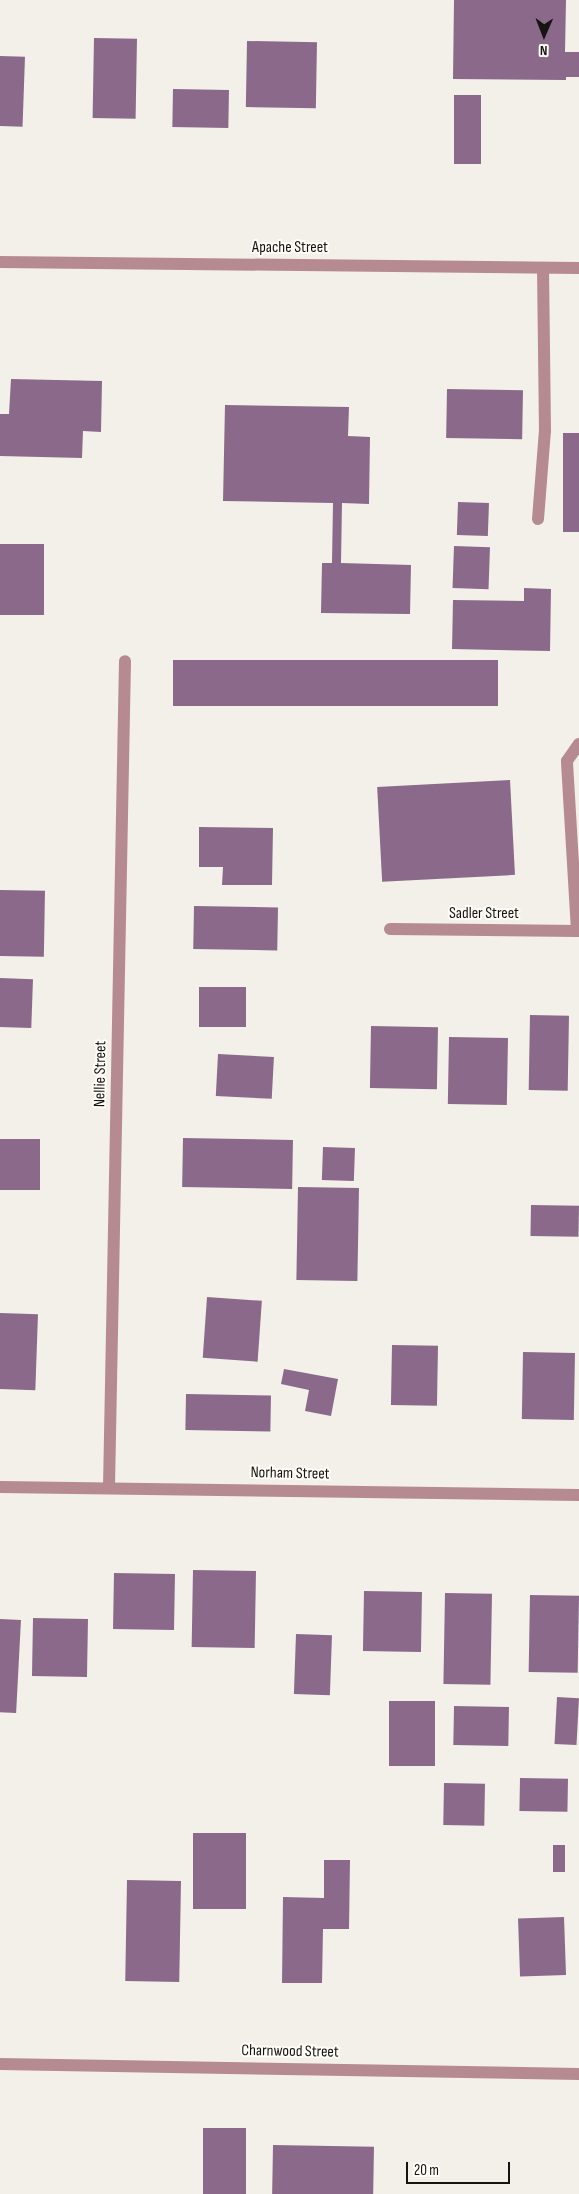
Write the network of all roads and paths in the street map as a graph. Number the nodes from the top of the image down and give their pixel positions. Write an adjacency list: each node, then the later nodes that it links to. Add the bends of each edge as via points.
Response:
1 (0, 262): 2 (street, Apache Street)
2 (543, 268): 3 (street, Apache Street); 4 (street, via 545,431)
3 (579, 268)
4 (538, 519)
5 (125, 661): 10 (street, Nellie Street)
6 (579, 744): 8 (street, via 567,761)
7 (390, 929): 8 (street, Sadler Street)
8 (578, 931)
9 (0, 1487): 10 (street, Norham Street)
10 (109, 1488): 11 (street, Norham Street)
11 (579, 1495)
12 (0, 2064): 13 (street, Charnwood Street)
13 (579, 2074)

